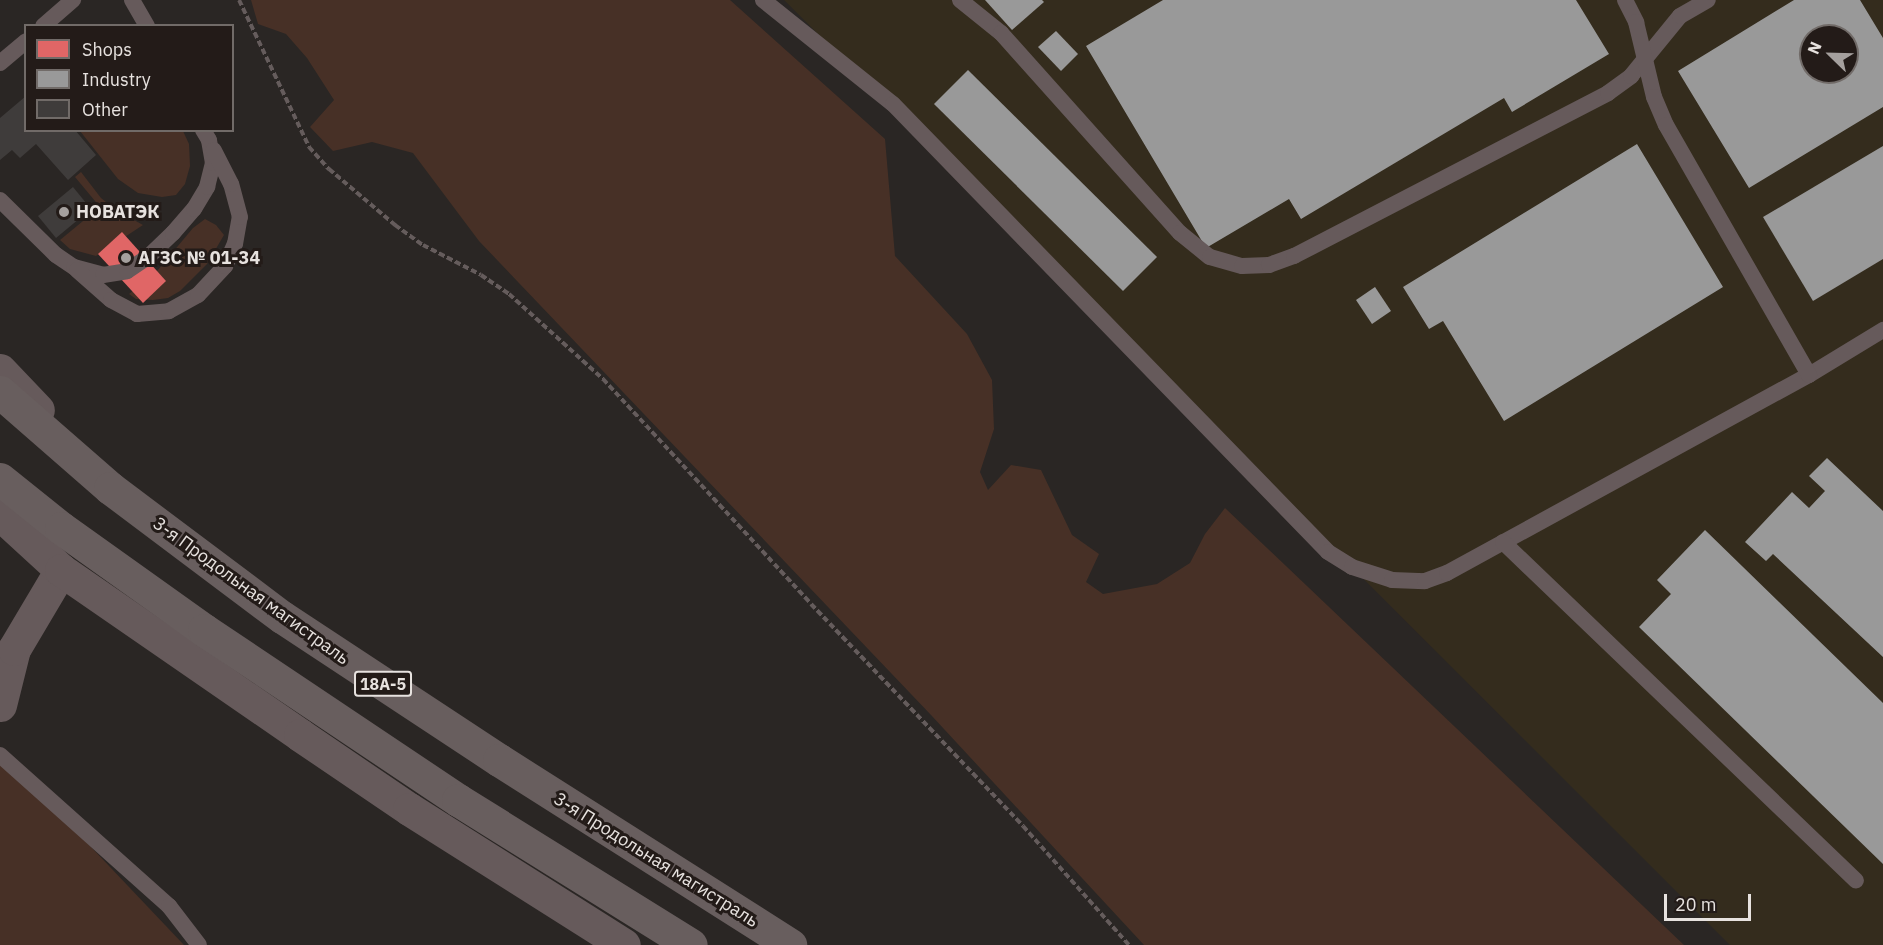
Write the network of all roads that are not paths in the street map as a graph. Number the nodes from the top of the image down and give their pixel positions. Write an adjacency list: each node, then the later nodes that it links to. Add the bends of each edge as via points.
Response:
1 (73, 0): 7 (lane)
2 (132, 0): 8 (lane)
3 (764, 0): 22 (lane, via 893,104 1328,552 1352,567 1392,580 1425,581)
4 (960, 0): 10 (lane, via 1001,33 1180,233 1210,257 1242,266 1269,265 1294,256 1608,93 1631,76)
5 (1625, 0): 10 (lane, via 1636,22)
6 (1708, 0): 10 (lane, via 1680,16)
7 (45, 24)
8 (146, 24)
9 (24, 43): 11 (lane)
10 (1644, 57): 17 (lane, via 1666,125)
11 (0, 63)
12 (206, 135): 14 (lane, via 213,163 207,187 194,209 148,257 127,271 103,275); 14 (lane, via 231,184 240,217 235,244 225,266 198,295 169,311 137,314 111,300)
13 (0, 200): 14 (lane, via 56,255)
14 (74, 267)
15 (1883, 330): 17 (lane)
16 (0, 370): 20 (street)
17 (1809, 375): 22 (lane)
18 (0, 392): 20 (highway, 3-я Продольная магистраль / 18А-5)
19 (0, 479): 29 (highway, via 61,528 214,637 459,800)
20 (110, 488): 30 (highway, 3-я Продольная магистраль / 18А-5, via 282,617)
21 (0, 514): 23 (street)
22 (1503, 542): 26 (lane)
23 (61, 570): 24 (street, via 14,649); 28 (street, via 409,809)
24 (0, 705)
25 (0, 754): 27 (lane, via 169,906)
26 (1856, 882)
27 (199, 945)
28 (624, 945)
29 (691, 945)
30 (790, 945)

